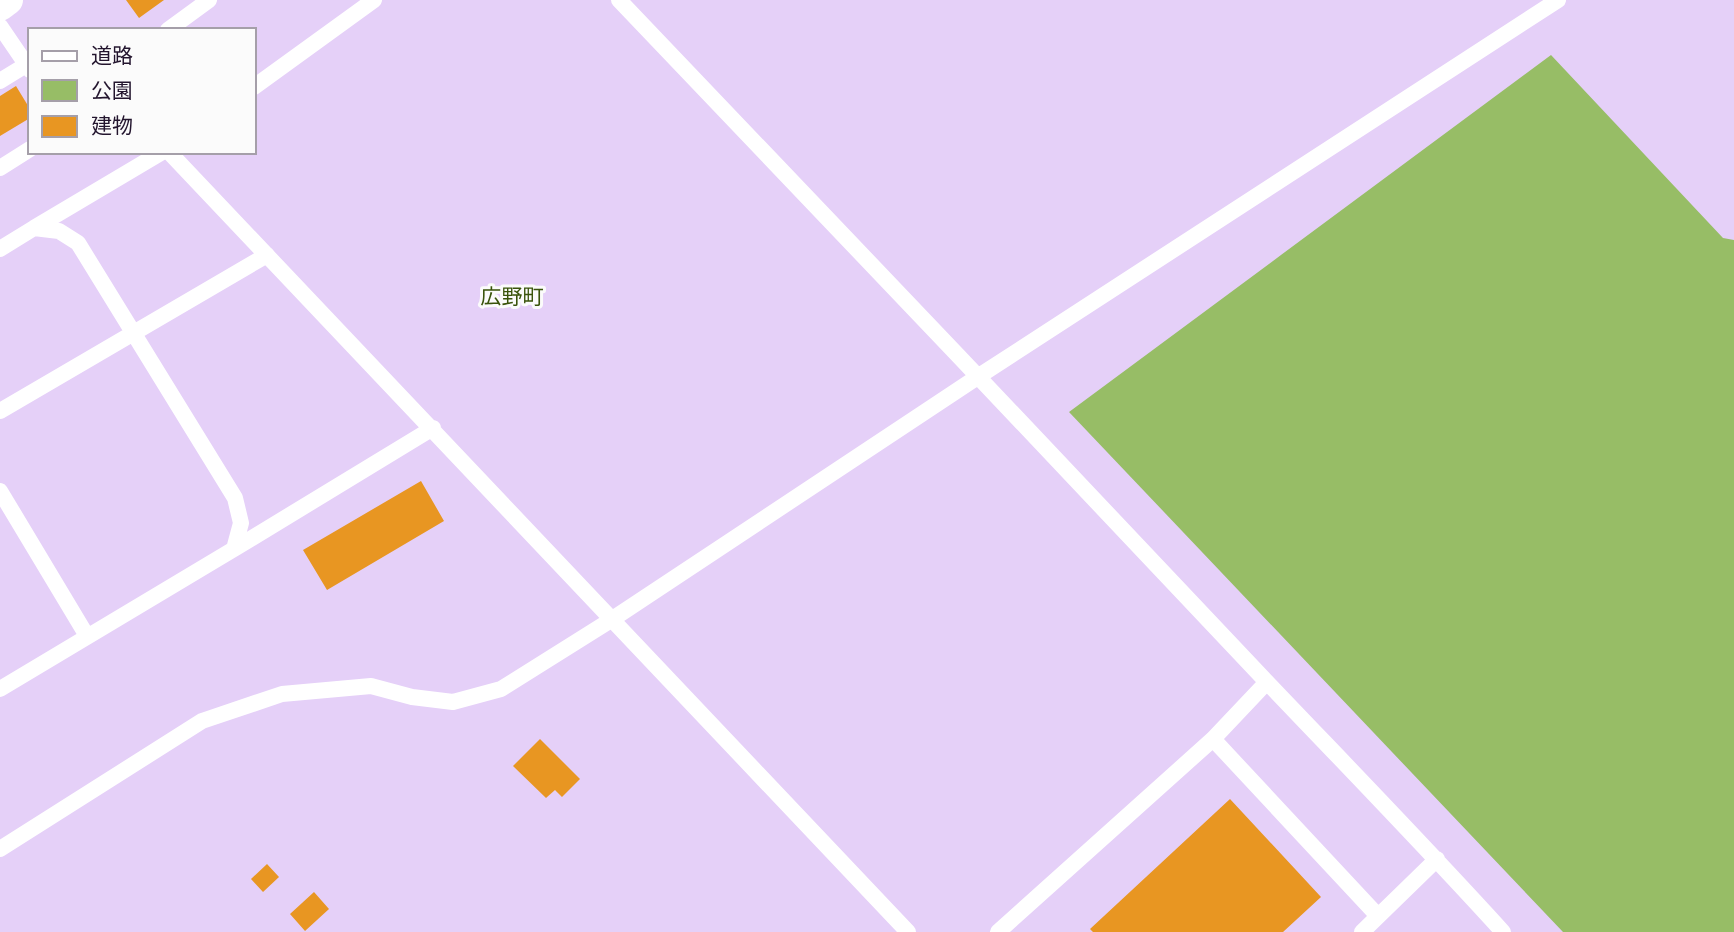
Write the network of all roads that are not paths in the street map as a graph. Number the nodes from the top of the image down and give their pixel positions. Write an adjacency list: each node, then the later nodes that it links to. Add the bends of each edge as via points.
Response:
1 (8, 0): 6 (street)
2 (209, 0): 8 (lane)
3 (374, 0): 11 (lane)
4 (619, 0): 20 (lane)
5 (1558, 0): 20 (lane)
6 (0, 6)
7 (0, 26): 9 (lane)
8 (171, 28)
9 (28, 68): 10 (lane)
10 (0, 80)
11 (256, 86)
12 (28, 150): 15 (lane)
13 (159, 154): 16 (lane)
14 (171, 154): 18 (lane)
15 (0, 168)
16 (34, 228): 17 (lane); 19 (lane, via 59,231 79,243)
17 (0, 249)
18 (267, 254): 19 (lane); 22 (lane)
19 (134, 332): 21 (lane); 24 (lane, via 235,498 241,523)
20 (979, 376): 25 (lane); 27 (lane)
21 (0, 411)
22 (433, 428): 24 (lane); 25 (lane)
23 (0, 491): 26 (lane)
24 (234, 549): 26 (lane)
25 (611, 620): 30 (lane, via 501,690 453,702 371,686 282,694 202,721); 33 (lane)
26 (87, 636): 28 (lane)
27 (1267, 682): 29 (lane); 31 (lane)
28 (0, 689)
29 (1213, 739): 32 (lane); 34 (lane)
30 (0, 849)
31 (1437, 859): 32 (lane); 36 (lane)
32 (1378, 915): 35 (lane)
33 (908, 932)
34 (998, 932)
35 (1362, 932)
36 (1503, 932)

